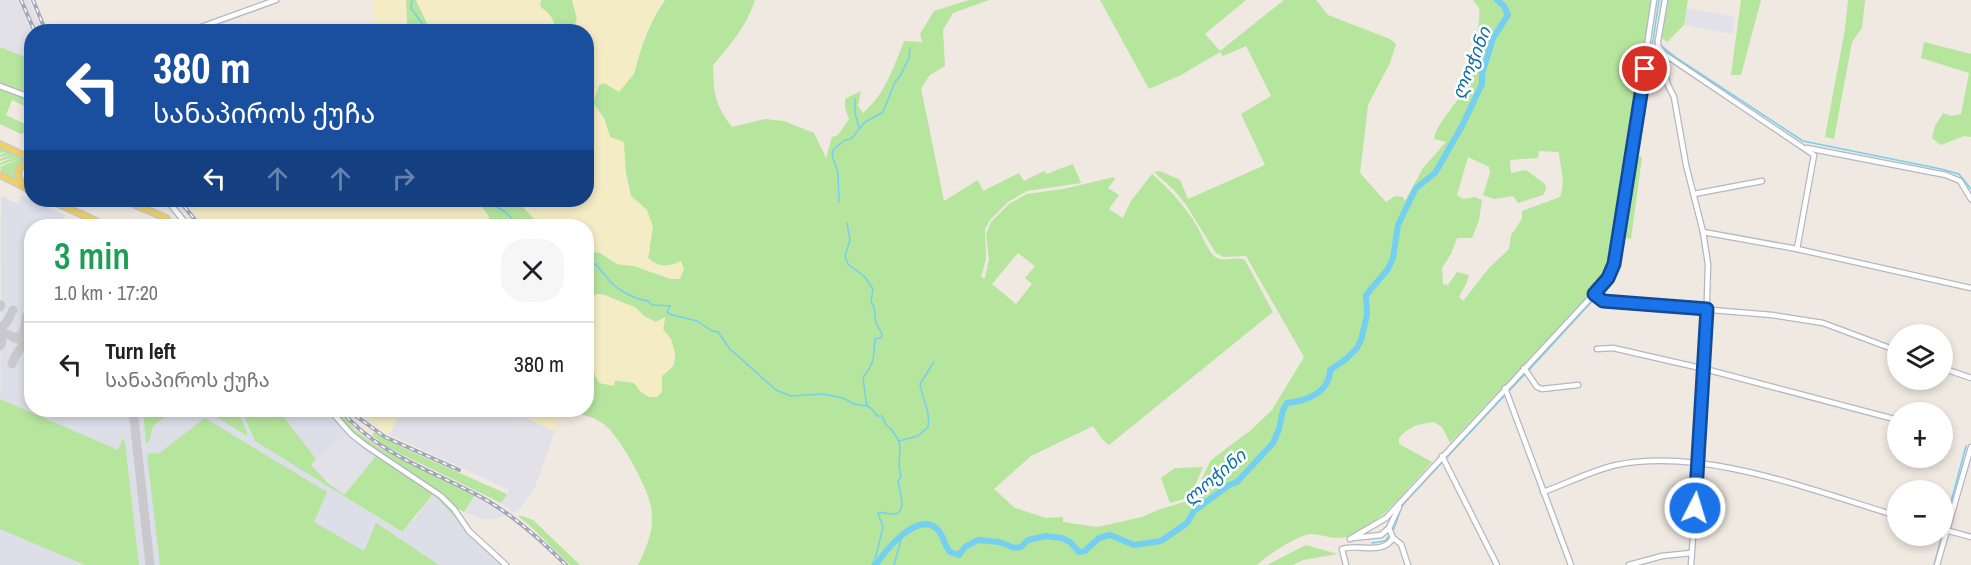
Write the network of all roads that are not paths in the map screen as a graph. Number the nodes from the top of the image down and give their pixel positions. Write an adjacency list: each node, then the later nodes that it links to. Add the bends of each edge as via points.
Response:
1 (276, 0): 4 (street)
2 (1654, 0): 27 (street, via 1614,264)
3 (1665, 0): 5 (street, via 1658,40)
4 (209, 24)
5 (1664, 54): 9 (street); 16 (street, via 1663,67 1674,98)
6 (0, 86): 7 (street)
7 (24, 95)
8 (0, 144): 10 (main road)
9 (1807, 148): 17 (street, via 1946,175 1960,180); 25 (street, via 1814,155)
10 (24, 156)
11 (24, 164): 14 (main road, via 18,171)
12 (0, 174): 15 (main road)
13 (1762, 181): 16 (street)
14 (24, 184)
15 (24, 187)
16 (1694, 194): 24 (street)
17 (1971, 199)
18 (65, 207): 21 (main road)
19 (140, 207): 22 (main road)
20 (173, 207): 23 (street)
21 (92, 219)
22 (167, 219)
23 (182, 219)
24 (1703, 232): 25 (street); 28 (street, via 1708,264)
25 (1797, 249): 26 (street)
26 (1971, 288)
27 (1594, 294): 28 (street, via 1603,301); 31 (street)
28 (1707, 309): 29 (street, via 1823,323); 32 (street)
29 (1887, 347)
30 (1597, 349): 32 (street, via 1612,348)
31 (1524, 368): 35 (street, via 1542,389); 36 (street)
32 (1705, 369): 38 (street); 41 (street)
33 (1953, 372): 34 (street)
34 (1971, 378)
35 (1578, 385)
36 (1505, 388): 40 (street); 42 (street)
37 (336, 417): 52 (street, via 351,434 441,496 469,531)
38 (1887, 417)
39 (1971, 447): 44 (street)
40 (1442, 456): 43 (street); 55 (street)
41 (1699, 464): 42 (street, via 1615,465); 45 (street, via 1752,473); 51 (street)
42 (1543, 492): 56 (street)
43 (1401, 502): 46 (street); 46 (street, via 1386,518 1350,539 1381,535)
44 (1953, 504)
45 (1887, 513)
46 (1389, 528): 49 (street)
47 (1953, 532): 48 (street)
48 (1971, 537)
49 (1393, 538): 53 (street, via 1380,548 1342,549); 54 (street, via 1405,550)
50 (1941, 546): 59 (street)
51 (1691, 553): 57 (street); 58 (street)
52 (506, 565)
53 (1347, 565)
54 (1408, 565)
55 (1497, 565)
56 (1571, 565)
57 (1629, 565)
58 (1691, 565)
59 (1937, 565)

